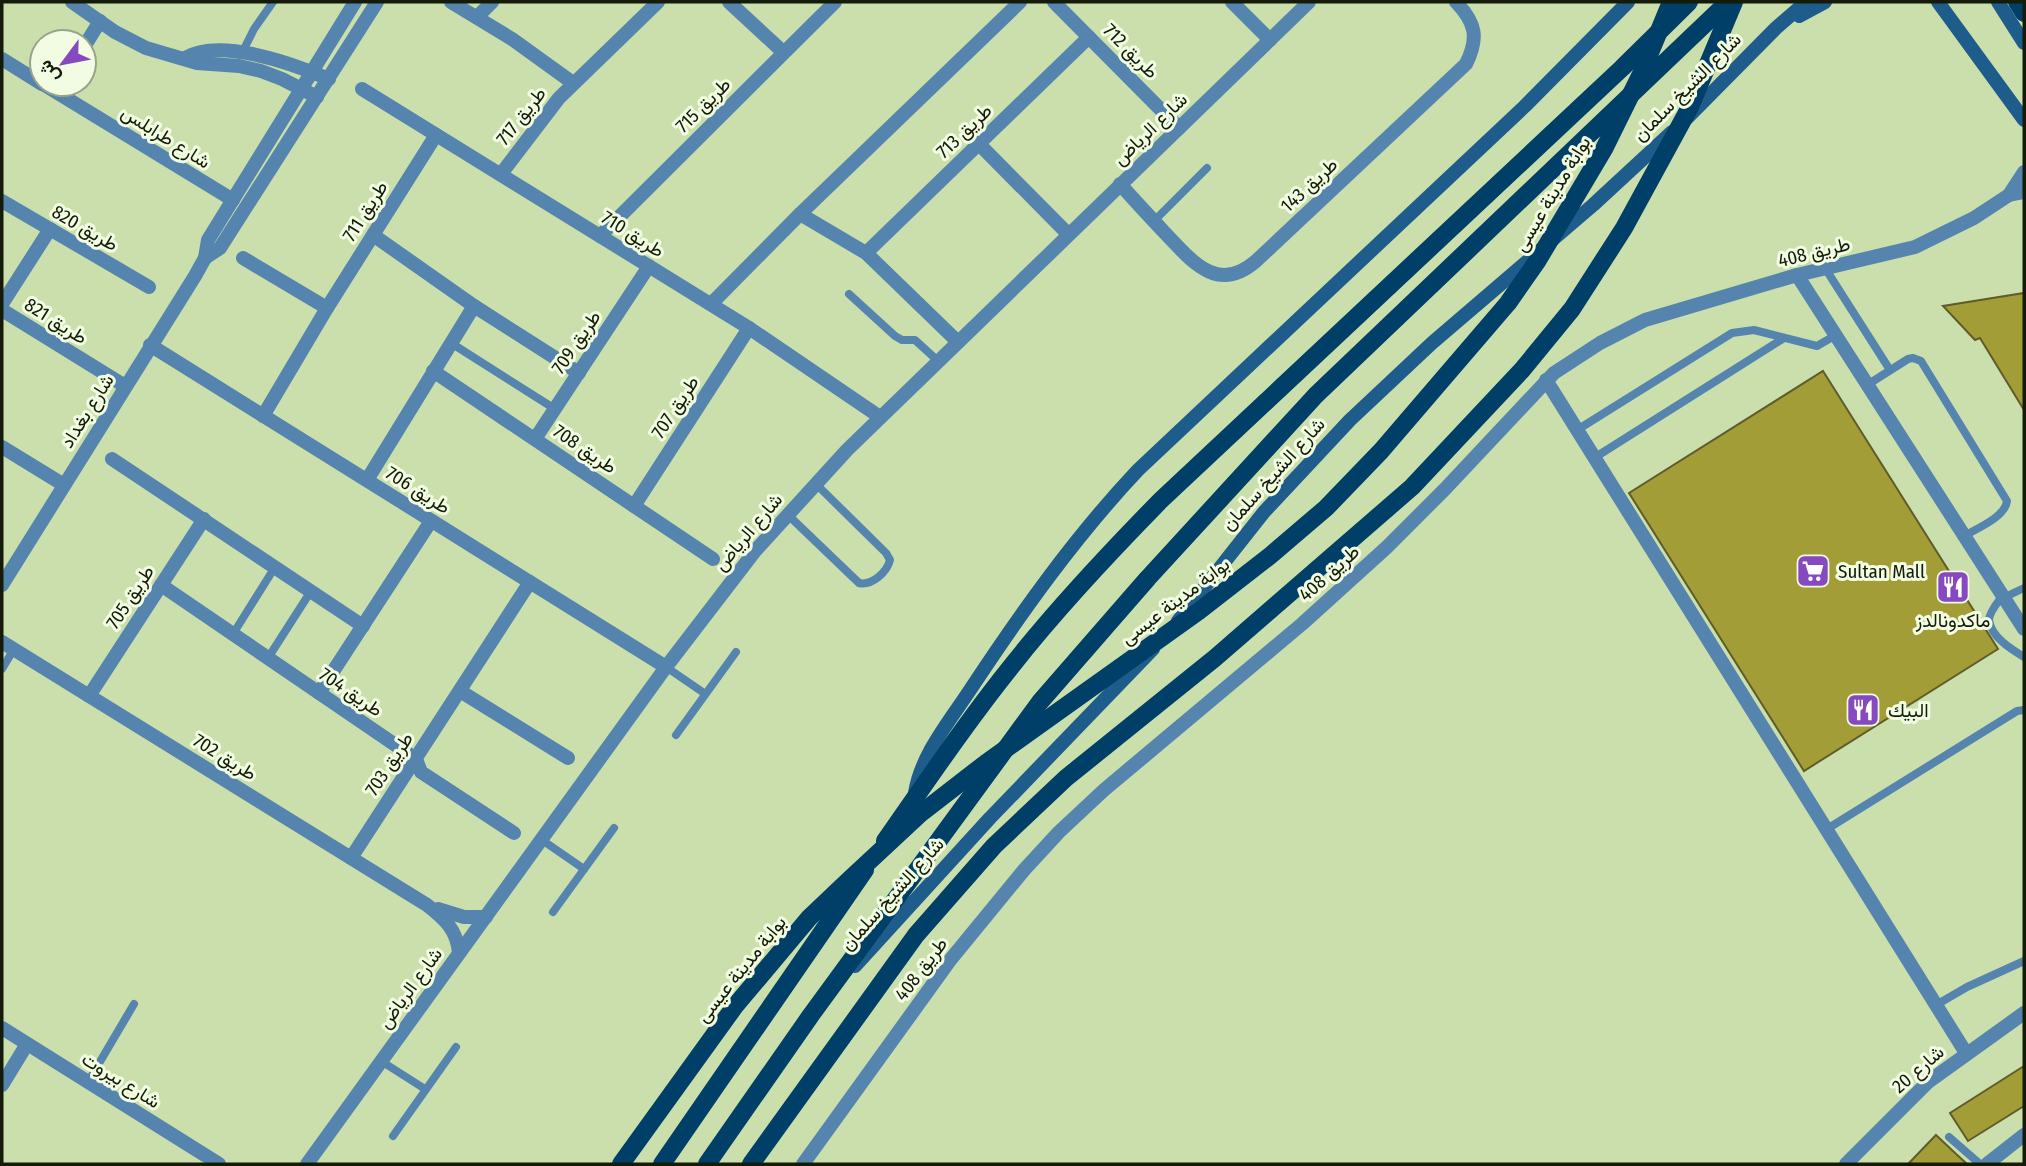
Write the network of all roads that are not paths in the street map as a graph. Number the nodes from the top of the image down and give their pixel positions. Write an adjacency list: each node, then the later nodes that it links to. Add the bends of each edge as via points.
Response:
1 (72, 2): 27 (street)
2 (273, 2): 34 (lane)
3 (355, 2): 37 (street, شارع بغداد)
4 (377, 2): 39 (street, شارع بغداد)
5 (451, 2): 26 (street, طريق 717)
6 (492, 2): 26 (street)
7 (658, 2): 40 (street, طريق 717)
8 (729, 2): 33 (street)
9 (835, 2): 33 (street, طريق 715)
10 (1020, 2): 57 (street)
11 (1054, 2): 30 (street, طريق 712)
12 (1232, 2): 31 (street)
13 (1310, 2): 31 (street, شارع الرياض)
14 (1456, 2): 58 (street, طريق 143, via 1473,26 1475,45 1466,64 1249,267 1224,275 1208,272)
15 (1628, 2): 130 (main road, شارع الشيخ سلمان, via 1525,106 1108,502 1040,586 960,705 928,755)
16 (1671, 2): 159 (main road, بوابة مدينة عيسى, bridge, via 1604,149 1538,260 1508,303 1381,452 1271,555 964,780 849,880 809,918 735,1006)
17 (1689, 2): 130 (main road, شارع الشيخ سلمان, via 1117,545 1013,663)
18 (1728, 2): 145 (main road, شارع الشيخ سلمان, via 1316,394 1148,578 1040,702)
19 (1734, 2): 162 (main road, bridge, via 1690,107 1624,228 1572,309 1522,370 1412,487 1215,658 1066,778 994,846 916,935)
20 (1806, 2): 29 (main road, شارع الشيخ سلمان)
21 (1825, 2): 29 (main road)
22 (1938, 2): 45 (main road)
23 (1998, 2): 32 (main road)
24 (2017, 2): 25 (main road)
25 (2024, 13)
26 (477, 17): 40 (street, طريق 717)
27 (100, 21): 28 (street); 35 (street, via 146,48)
28 (96, 28)
29 (1776, 28): 145 (main road, شارع الشيخ سلمان, via 1646,157 1432,343 1311,460 1152,651 990,818)
30 (1089, 37): 46 (street, طريق 712); 48 (street, طريق 713)
31 (1270, 40): 46 (street, شارع الرياض)
32 (2024, 43)
33 (783, 52): 62 (street, طريق 715)
34 (242, 54): 35 (street, via 203,51); 37 (street)
35 (184, 58): 41 (street, via 261,71)
36 (2, 59): 38 (street, شارع طرابلس)
37 (312, 72): 39 (street); 41 (street, شارع بغداد)
38 (28, 75)
39 (328, 79): 43 (street, شارع بغداد)
40 (573, 83): 51 (street, طريق 717)
41 (302, 88): 43 (street); 56 (street, شارع بغداد)
42 (362, 89): 47 (street, طريق 710)
43 (317, 97): 64 (street, شارع بغداد, via 219,248)
44 (74, 98): 56 (street, شارع طرابلس)
45 (2024, 120)
46 (1179, 128): 52 (street, شارع الرياض)
47 (436, 135): 51 (street, طريق 710); 61 (street, طريق 711)
48 (979, 144): 60 (street); 63 (street, طريق 713)
49 (1208, 168): 58 (lane)
50 (2024, 172): 54 (street, طريق 408)
51 (501, 174): 62 (street, طريق 710)
52 (1120, 184): 58 (street, طريق 143); 60 (street, شارع الرياض)
53 (2024, 192): 54 (street, طريق 408)
54 (2009, 195): 67 (street, طريق 408, via 1915,247)
55 (2, 201): 59 (street, طريق 820)
56 (233, 201): 64 (street, شارع بغداد, via 208,240)
57 (800, 214): 63 (street); 72 (street)
58 (1154, 221)
59 (50, 229): 69 (street, طريق 820); 71 (street, طريق 821)
60 (1068, 234): 79 (street, شارع الرياض)
61 (373, 235): 73 (street); 74 (street, طريق 711)
62 (600, 236): 66 (street, طريق 710)
63 (866, 253): 79 (street)
64 (205, 258): 81 (street, شارع بغداد)
65 (243, 258): 74 (street)
66 (649, 266): 72 (street, طريق 710); 85 (street, طريق 709)
67 (1825, 268): 68 (street, طريق 408); 83 (lane)
68 (1797, 275): 77 (street); 86 (street, طريق 408, via 1645,320 1600,343)
69 (149, 287)
70 (849, 294): 82 (lane, via 895,336 915,340)
71 (2, 304)
72 (710, 304): 76 (street, طريق 710)
73 (474, 306): 80 (street); 85 (street)
74 (327, 308): 90 (street, طريق 711)
75 (2, 310): 88 (street, طريق 821)
76 (749, 328): 91 (street, طريق 710); 100 (street, طريق 707)
77 (1836, 335): 78 (lane, via 1817,346); 87 (street)
78 (1784, 338): 92 (lane, via 1754,330 1732,333); 96 (lane)
79 (958, 342): 82 (street, شارع الرياض)
80 (451, 344): 84 (street); 89 (lane)
81 (150, 345): 88 (street, شارع بغداد); 90 (street, طريق 706)
82 (939, 361): 91 (street, شارع الرياض)
83 (1890, 370): 87 (lane); 104 (lane, via 1908,359 1922,361 2006,496 2005,510)
84 (433, 371): 93 (street, طريق 708); 97 (street)
85 (579, 373): 89 (street, طريق 709)
86 (1546, 380): 92 (street); 163 (street, طريق 408, via 1387,547 1059,832 951,959)
87 (1867, 385): 104 (street)
88 (125, 386): 99 (street, شارع بغداد)
89 (555, 409): 93 (street, طريق 709)
90 (263, 416): 97 (street, طريق 706)
91 (880, 417): 98 (street, شارع الرياض)
92 (1577, 430): 96 (street)
93 (535, 439): 100 (street, طريق 708)
94 (2, 447): 99 (street)
95 (112, 458): 102 (street)
96 (1594, 458): 132 (street)
97 (367, 481): 103 (street, طريق 706)
98 (815, 483): 101 (street, شارع الرياض); 101 (lane, via 886,553 890,560 887,568 871,582 859,583)
99 (64, 485): 108 (street, شارع بغداد)
100 (634, 506): 105 (street, طريق 708)
101 (787, 514): 120 (street, شارع الرياض)
102 (204, 519): 106 (street); 109 (street, طريق 705)
103 (431, 520): 107 (street, طريق 706); 113 (street)
104 (1964, 536): 112 (street)
105 (713, 559)
106 (275, 567): 111 (street); 115 (lane)
107 (530, 582): 120 (street, طريق 706); 122 (street, طريق 703)
108 (2, 585)
109 (161, 585): 115 (street, طريق 704); 125 (street, طريق 705)
110 (2024, 588): 112 (lane)
111 (311, 592): 113 (street); 119 (lane)
112 (2004, 596): 114 (street); 118 (lane, via 1989,621 2000,640)
113 (363, 625): 123 (street)
114 (2024, 629)
115 (233, 635): 119 (street, طريق 704)
116 (8, 645): 121 (lane); 125 (street, طريق 702)
117 (736, 652): 124 (lane)
118 (2024, 657)
119 (268, 658): 123 (street, طريق 704)
120 (666, 667): 124 (lane); 134 (street, شارع الرياض)
121 (2, 669)
122 (460, 691): 128 (street); 129 (street, طريق 703)
123 (319, 693): 129 (street, طريق 704)
124 (705, 693): 127 (lane)
125 (89, 696): 135 (street, طريق 702)
126 (2024, 710): 132 (lane)
127 (676, 734)
128 (568, 758)
129 (416, 759): 133 (street, طريق 704, via 421,772); 135 (street, طريق 703)
130 (914, 799): 160 (main road, شارع الشيخ سلمان)
131 (614, 828): 136 (lane)
132 (1827, 830): 143 (street)
133 (514, 833)
134 (542, 840): 136 (lane); 139 (street, شارع الرياض)
135 (351, 858): 137 (street, طريق 702)
136 (584, 869): 138 (lane)
137 (427, 905): 139 (street, طريق 702, via 451,914); 140 (street, طريق 702, via 450,925)
138 (553, 912)
139 (486, 917): 140 (street, شارع الرياض)
140 (459, 953): 150 (street, شارع الرياض)
141 (2024, 961): 143 (lane)
142 (134, 1004): 151 (lane)
143 (1936, 1005): 149 (street)
144 (2024, 1013): 149 (street, شارع 20)
145 (811, 1015): 161 (main road, شارع الشيخ سلمان)
146 (2, 1028): 147 (street, شارع بيروت)
147 (27, 1044): 151 (street, شارع بيروت); 152 (street)
148 (456, 1046): 153 (lane)
149 (1966, 1054): 164 (street, شارع 20, via 1928,1082)
150 (381, 1061): 153 (lane); 158 (street, شارع الرياض)
151 (88, 1082): 157 (street, شارع بيروت)
152 (2, 1085)
153 (425, 1089): 155 (lane)
154 (2024, 1135): 166 (street)
155 (393, 1136)
156 (1950, 1137): 165 (lane)
157 (219, 1164)
158 (307, 1164)
159 (621, 1164)
160 (662, 1164)
161 (707, 1164)
162 (751, 1164)
163 (803, 1164)
164 (1846, 1164)
165 (1980, 1164)
166 (1987, 1164)

